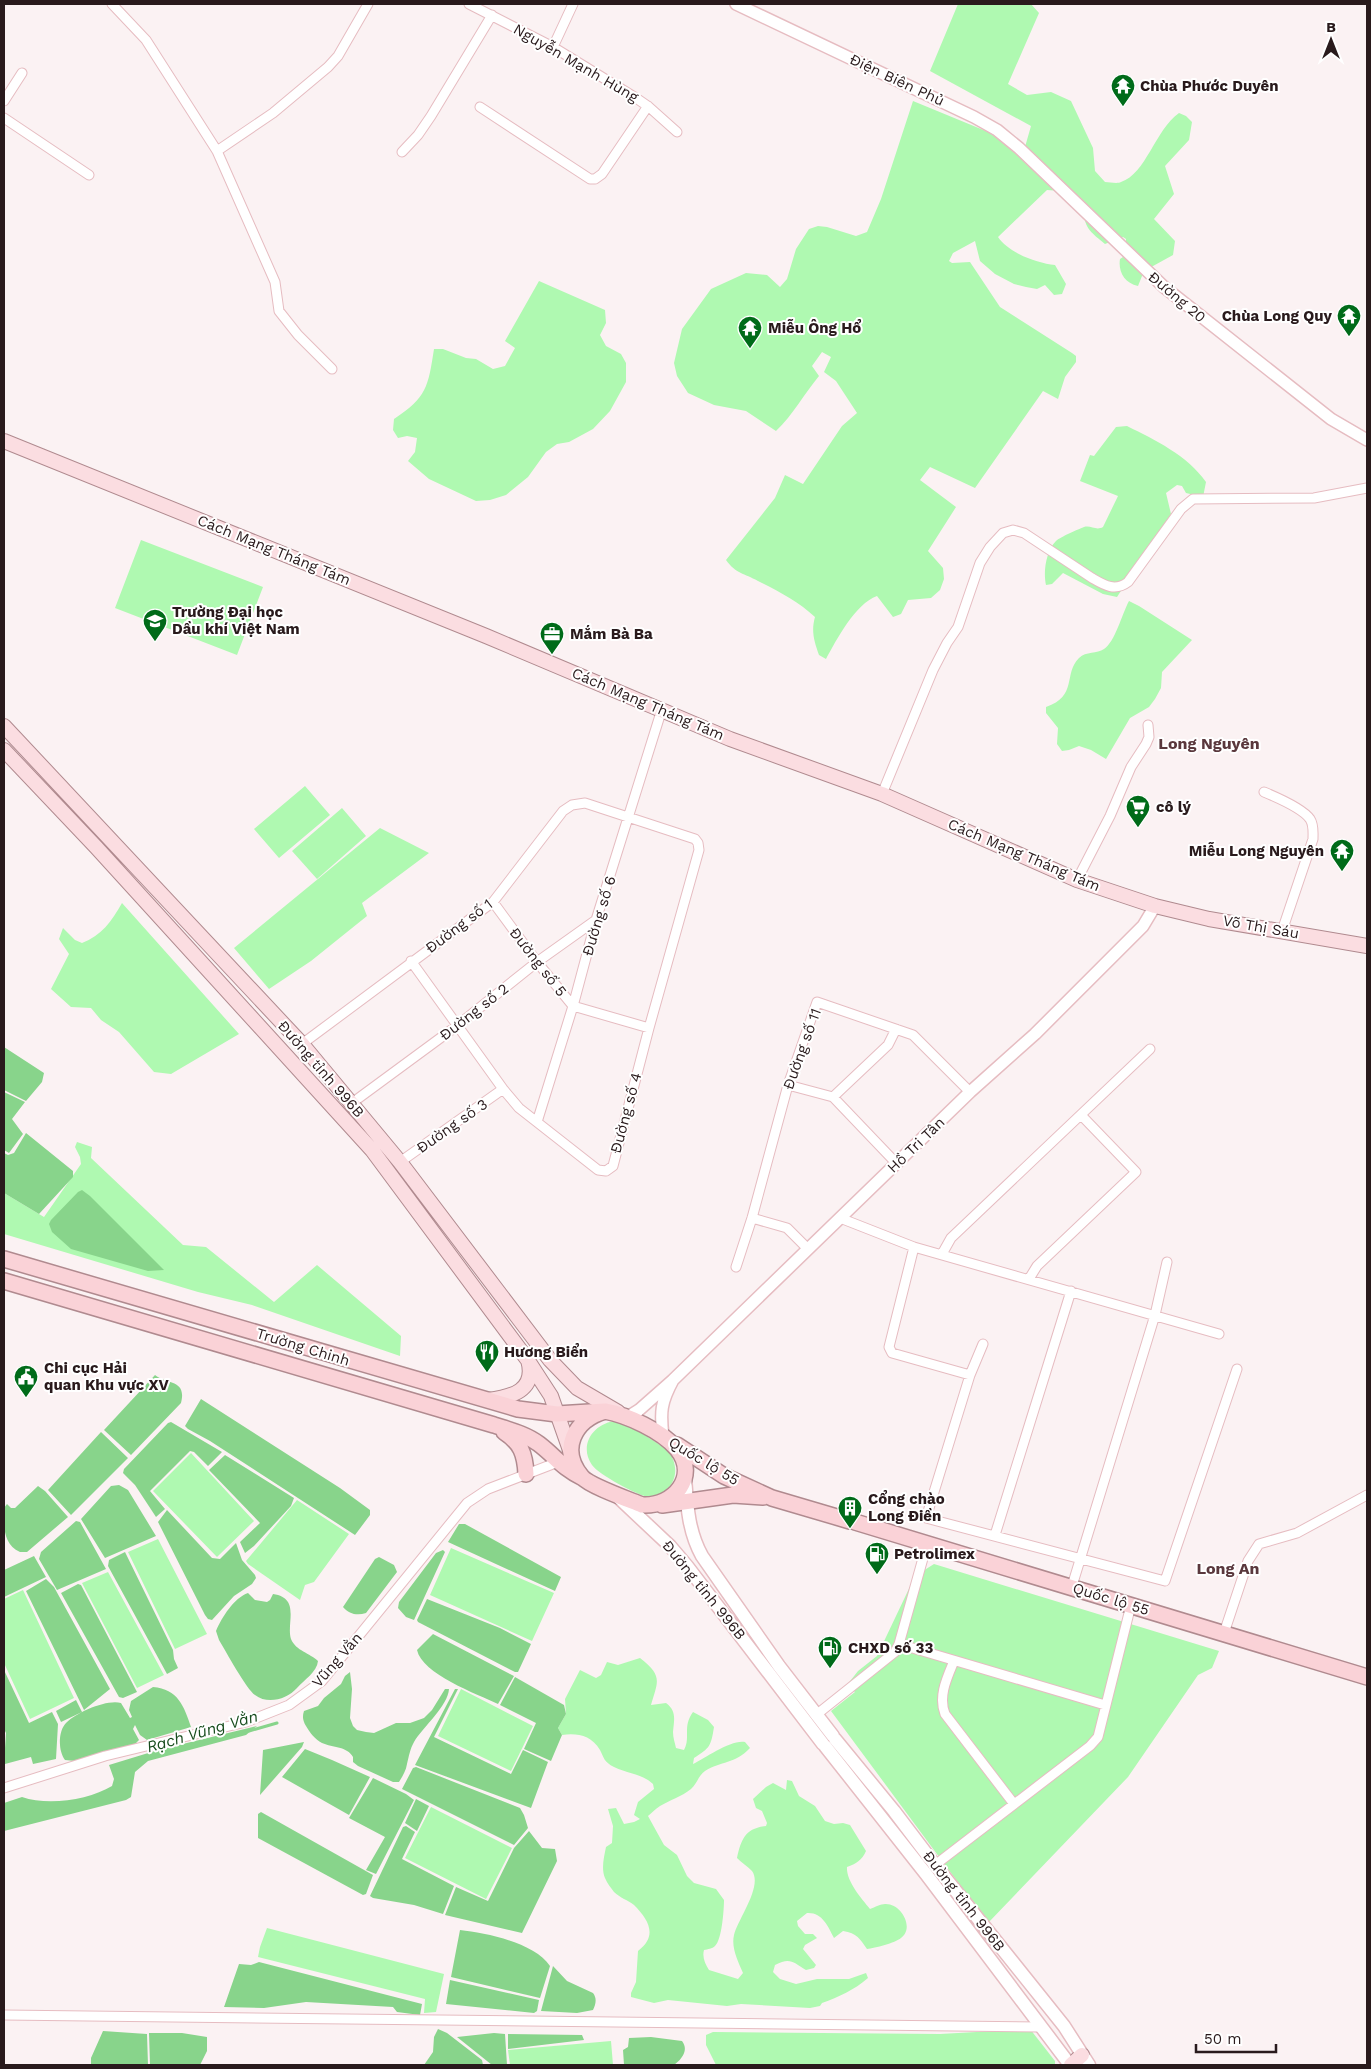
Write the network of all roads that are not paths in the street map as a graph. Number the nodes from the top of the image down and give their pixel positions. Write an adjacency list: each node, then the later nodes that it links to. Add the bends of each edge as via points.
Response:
1 (112, 4): 14 (street, via 146,40)
2 (368, 4): 14 (street, via 338,56 328,67 273,113)
3 (469, 4): 6 (street, Nguyễn Mạnh Hùng)
4 (573, 4): 7 (street)
5 (736, 4): 17 (street, Điện Biên Phủ, via 986,123)
6 (492, 16): 7 (street, Nguyễn Mạnh Hùng); 15 (street, via 431,116)
7 (553, 47): 10 (street, Nguyễn Mạnh Hùng)
8 (22, 73): 9 (street)
9 (4, 101)
10 (648, 106): 11 (street, via 602,174 595,179 590,179); 13 (street, Nguyễn Mạnh Hùng)
11 (480, 107)
12 (4, 118): 16 (street)
13 (677, 132)
14 (217, 151): 18 (street, via 275,282 278,311)
15 (402, 152)
16 (89, 175)
17 (1046, 175): 19 (street, Đường 20, via 1176,297 1331,418)
18 (332, 369)
19 (1367, 440)
20 (4, 441): 22 (main road, Cách Mạng Tháng Tám)
21 (1367, 488): 27 (street, via 1314,498 1193,499 1181,509 1128,582 1114,588 1097,581 1024,534 1012,530 1003,533 980,563 958,627 933,670)
22 (662, 710): 27 (main road, Cách Mạng Tháng Tám, via 730,739); 28 (street, Đường số 6)
23 (1148, 725): 31 (street, via 1146,744 1131,767 1110,816)
24 (4, 726): 29 (main road, Đường tỉnh 996B)
25 (4, 750): 30 (main road, Đường tỉnh 996B)
26 (1264, 792): 35 (street, via 1302,812 1314,828)
27 (882, 794): 31 (main road, Cách Mạng Tháng Tám)
28 (629, 818): 32 (street, Đường số 1, via 585,803 572,805 563,811); 34 (street, Đường số 6); 41 (street, Đường số 4, via 695,839 699,850)
29 (109, 837): 30 (main road); 43 (main road, Đường tỉnh 996B)
30 (96, 847): 68 (main road, Đường tỉnh 996B, via 372,1150)
31 (1076, 880): 33 (main road, Cách Mạng Tháng Tám)
32 (493, 902): 37 (street, Đường số 1); 38 (street, Đường số 5)
33 (1155, 906): 35 (main road, Võ Thị Sáu); 47 (street, Hồ Tri Tân, via 1143,926 1035,1034)
34 (596, 920): 38 (street, Đường số 2); 39 (street, Đường số 6)
35 (1282, 931): 36 (main road, Võ Thị Sáu)
36 (1367, 946)
37 (412, 961): 40 (street, Đường số 4); 43 (street, Đường số 1)
38 (537, 962): 39 (street, Đường số 5); 40 (street, Đường số 2)
39 (573, 1006): 41 (street, Đường số 5); 51 (street, Đường số 6)
40 (458, 1025): 46 (street, Đường số 4); 49 (street, Đường số 2)
41 (649, 1028): 51 (street, Đường số 4, via 613,1166 606,1171 598,1170)
42 (896, 1029): 45 (street, Đường số 11, via 816,1002); 47 (street, Đường số 11, via 913,1036); 48 (street, via 888,1045)
43 (302, 1044): 49 (main road, Đường tỉnh 996B)
44 (1150, 1049): 50 (street)
45 (788, 1085): 48 (street); 54 (street, Đường số 11)
46 (503, 1089): 51 (street, Đường số 4); 52 (street, Đường số 3)
47 (970, 1092): 53 (street, Hồ Tri Tân)
48 (833, 1097): 53 (street)
49 (352, 1103): 52 (main road, Đường tỉnh 996B)
50 (1082, 1114): 58 (street, via 951,1238); 62 (street, via 1136,1172 1037,1266)
51 (537, 1122)
52 (400, 1162): 75 (main road, Đường tỉnh 996B, via 550,1360 577,1388)
53 (896, 1164): 55 (street, Hồ Tri Tân)
54 (752, 1218): 57 (street, via 787,1228); 61 (street, Đường số 11)
55 (840, 1218): 56 (street); 57 (street, Hồ Tri Tân)
56 (914, 1247): 58 (street); 70 (street, via 889,1347 892,1353)
57 (808, 1249): 71 (street, Hồ Tri Tân)
58 (942, 1254): 62 (street)
59 (4, 1259): 72 (highway, Trường Chinh)
60 (1168, 1262): 65 (street)
61 (736, 1268)
62 (1029, 1279): 64 (street)
63 (4, 1280): 76 (highway, Trường Chinh)
64 (1071, 1291): 65 (street); 88 (street)
65 (1155, 1315): 66 (street); 90 (street)
66 (1219, 1334)
67 (983, 1344): 70 (street)
68 (528, 1359): 72 (main road, via 529,1374 524,1387 507,1397); 74 (main road, Đường tỉnh 996B)
69 (1237, 1368): 90 (street, via 1165,1581)
70 (970, 1375): 88 (street, via 926,1518)
71 (672, 1380): 75 (street, Hồ Tri Tân); 77 (street, via 661,1408)
72 (487, 1400): 74 (highway, Trường Chinh, via 528,1412)
73 (605, 1411): 74 (highway, Trường Chinh); 75 (highway); 78 (highway, via 584,1420 576,1430)
74 (557, 1414): 78 (main road, Đường tỉnh 996B)
75 (628, 1417): 77 (highway)
76 (494, 1425): 79 (highway, Trường Chinh, via 529,1438); 81 (highway, via 520,1446)
77 (663, 1436): 80 (highway, via 677,1449); 85 (highway, Quốc lộ 55, via 724,1476)
78 (571, 1453): 82 (highway)
79 (558, 1462): 81 (street, Vũng Vằn); 82 (highway, Trường Chinh)
80 (685, 1473): 86 (main road, Đường tỉnh 996B); 87 (highway, via 679,1490 672,1498)
81 (526, 1474): 100 (street, Vũng Vằn, via 488,1489 467,1503 322,1681 289,1705 246,1722 105,1756)
82 (583, 1478): 83 (highway)
83 (612, 1492): 87 (highway, via 642,1505); 99 (main road, Đường tỉnh 996B, via 662,1537)
84 (1367, 1495): 93 (street, via 1297,1533 1259,1544 1248,1561)
85 (772, 1498): 86 (highway, Quốc lộ 55, via 733,1495); 89 (highway, Quốc lộ 55)
86 (687, 1503): 87 (highway, Quốc lộ 55); 98 (main road, Đường tỉnh 996B, via 694,1539 702,1556)
87 (653, 1506)
88 (995, 1535): 90 (street)
89 (927, 1544): 91 (highway, Quốc lộ 55); 94 (street)
90 (1081, 1558): 91 (street)
91 (1072, 1586): 92 (highway, Quốc lộ 55)
92 (1130, 1605): 93 (highway, Quốc lộ 55); 97 (street)
93 (1224, 1633): 96 (highway, Quốc lộ 55)
94 (899, 1644): 95 (street); 98 (street, via 887,1660)
95 (954, 1661): 97 (street); 101 (street, via 942,1697 942,1707)
96 (1367, 1677)
97 (1105, 1705): 101 (street, via 1098,1737)
98 (816, 1715): 99 (main road, Đường tỉnh 996B)
99 (829, 1741): 102 (main road, Đường tỉnh 996B, via 894,1810); 104 (main road, Đường tỉnh 996B)
100 (4, 1788)
101 (1014, 1804): 102 (street)
102 (935, 1865): 105 (main road, Đường tỉnh 996B, via 1064,2026)
103 (4, 2015): 104 (street)
104 (1040, 2027): 106 (main road, Đường tỉnh 996B)
105 (1085, 2060): 106 (main road)
106 (1071, 2065)

